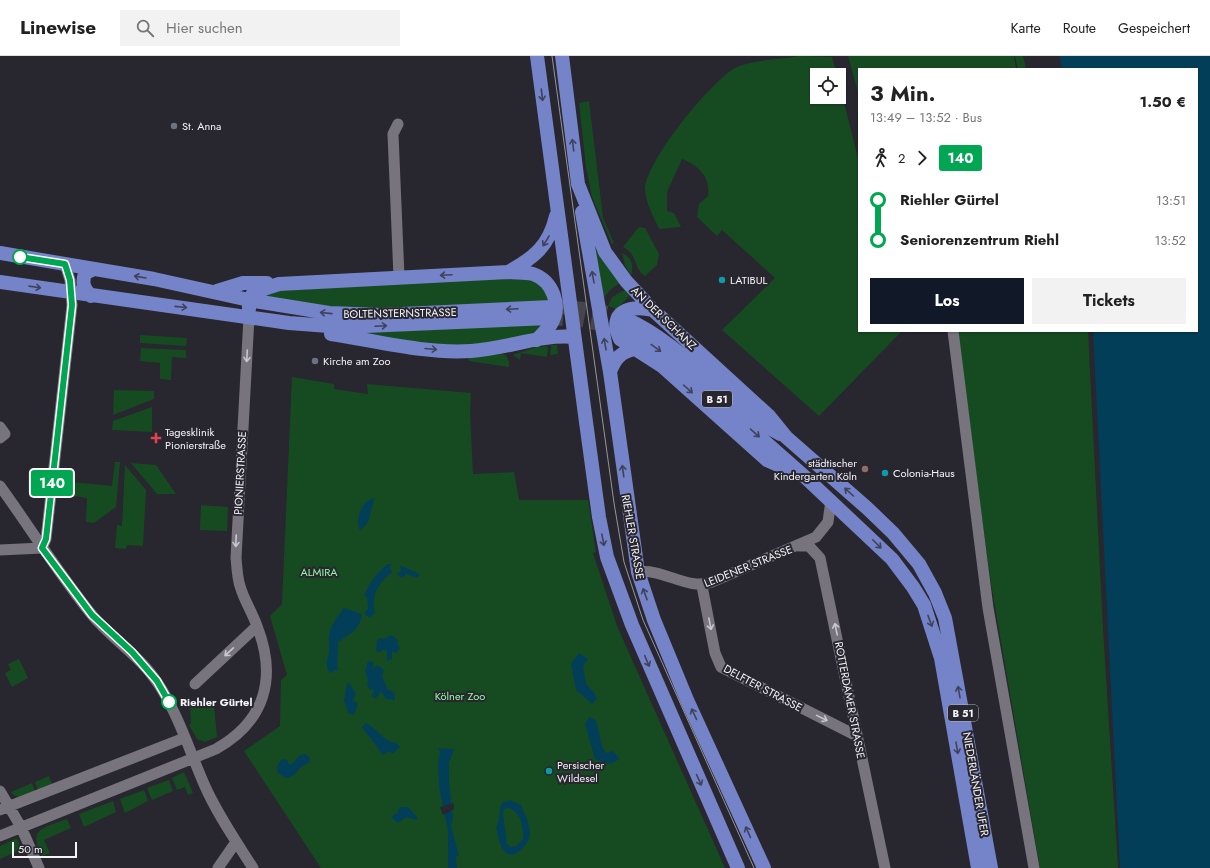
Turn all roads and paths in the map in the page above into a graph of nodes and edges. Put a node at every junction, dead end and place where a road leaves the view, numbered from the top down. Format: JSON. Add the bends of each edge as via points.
{"nodes":[{"id":1,"x":537,"y":56,"type":"edge"},
{"id":2,"x":562,"y":56,"type":"edge"},
{"id":3,"x":398,"y":124,"type":"dead end"},
{"id":4,"x":578,"y":184,"type":"junction"},
{"id":5,"x":557,"y":204,"type":"junction"},
{"id":6,"x":0,"y":253,"type":"edge"},
{"id":7,"x":65,"y":264,"type":"junction"},
{"id":8,"x":94,"y":269,"type":"junction"},
{"id":9,"x":508,"y":272,"type":"junction"},
{"id":10,"x":399,"y":277,"type":"junction"},
{"id":11,"x":0,"y":282,"type":"edge"},
{"id":12,"x":279,"y":284,"type":"junction"},
{"id":13,"x":70,"y":292,"type":"junction"},
{"id":14,"x":214,"y":292,"type":"junction"},
{"id":15,"x":91,"y":296,"type":"junction"},
{"id":16,"x":249,"y":300,"type":"junction"},
{"id":17,"x":653,"y":310,"type":"junction"},
{"id":18,"x":71,"y":316,"type":"junction"},
{"id":19,"x":249,"y":317,"type":"junction"},
{"id":20,"x":289,"y":323,"type":"junction"},
{"id":21,"x":952,"y":332,"type":"edge"},
{"id":22,"x":574,"y":337,"type":"junction"},
{"id":23,"x":537,"y":340,"type":"junction"},
{"id":24,"x":635,"y":349,"type":"junction"},
{"id":25,"x":610,"y":372,"type":"junction"},
{"id":26,"x":0,"y":427,"type":"edge"},
{"id":27,"x":0,"y":438,"type":"edge"},
{"id":28,"x":786,"y":438,"type":"junction"},
{"id":29,"x":805,"y":476,"type":"junction"},
{"id":30,"x":0,"y":486,"type":"edge"},
{"id":31,"x":831,"y":500,"type":"junction"},
{"id":32,"x":867,"y":508,"type":"junction"},
{"id":33,"x":849,"y":517,"type":"junction"},
{"id":34,"x":48,"y":523,"type":"junction"},
{"id":35,"x":30,"y":529,"type":"junction"},
{"id":36,"x":799,"y":546,"type":"junction"},
{"id":37,"x":42,"y":548,"type":"junction"},
{"id":38,"x":0,"y":550,"type":"edge"},
{"id":39,"x":918,"y":564,"type":"joint"},
{"id":40,"x":638,"y":572,"type":"junction"},
{"id":41,"x":702,"y":586,"type":"junction"},
{"id":42,"x":913,"y":586,"type":"joint"},
{"id":43,"x":257,"y":626,"type":"junction"},
{"id":44,"x":198,"y":681,"type":"dead end"},
{"id":45,"x":857,"y":736,"type":"junction"},
{"id":46,"x":184,"y":738,"type":"junction"},
{"id":47,"x":193,"y":758,"type":"junction"},
{"id":48,"x":0,"y":791,"type":"edge"},
{"id":49,"x":4,"y":809,"type":"edge"},
{"id":50,"x":22,"y":827,"type":"junction"},
{"id":51,"x":0,"y":836,"type":"edge"},
{"id":52,"x":236,"y":842,"type":"junction"},
{"id":53,"x":40,"y":868,"type":"edge"},
{"id":54,"x":218,"y":868,"type":"edge"},
{"id":55,"x":253,"y":868,"type":"edge"},
{"id":56,"x":738,"y":868,"type":"edge"},
{"id":57,"x":764,"y":868,"type":"edge"},
{"id":58,"x":885,"y":868,"type":"edge"},
{"id":59,"x":978,"y":868,"type":"edge"},
{"id":60,"x":991,"y":868,"type":"edge"},
{"id":61,"x":1034,"y":868,"type":"edge"}],
"edges":[{"from":1,"to":5,"type":"main road","one_way":true},
{"from":4,"to":2,"type":"main road","name":"AN DER SCHANZ","number":"B 51","one_way":true},
{"from":3,"to":10,"type":"street","via":[[393,134]]},
{"from":4,"to":17,"type":"main road","name":"AN DER SCHANZ","number":"B 51","via":[[605,252],[626,281]]},
{"from":25,"to":4,"type":"main road","name":"RIEHLER STRASSE","one_way":true},
{"from":5,"to":9,"type":"main road","one_way":true,"via":[[556,217],[548,240],[527,262]]},
{"from":5,"to":22,"type":"main road"},
{"from":6,"to":7,"type":"main road","name":"BOLTENSTERNSTRASSE"},
{"from":7,"to":8,"type":"main road","name":"BOLTENSTERNSTRASSE"},
{"from":7,"to":13,"type":"street"},
{"from":14,"to":8,"type":"main road","name":"BOLTENSTERNSTRASSE","one_way":true},
{"from":8,"to":15,"type":"main road","via":[[85,273],[83,282],[84,290]]},
{"from":9,"to":10,"type":"main road","one_way":true},
{"from":9,"to":23,"type":"main road","via":[[531,274],[540,278],[554,294],[555,314],[551,324]]},
{"from":10,"to":12,"type":"main road"},
{"from":11,"to":13,"type":"main road","name":"BOLTENSTERNSTRASSE","one_way":true},
{"from":12,"to":14,"type":"main road","via":[[243,284]]},
{"from":12,"to":16,"type":"main road","via":[[254,292]]},
{"from":13,"to":15,"type":"main road","name":"BOLTENSTERNSTRASSE"},
{"from":13,"to":18,"type":"street"},
{"from":14,"to":16,"type":"main road","name":"BOLTENSTERNSTRASSE"},
{"from":15,"to":18,"type":"street","via":[[77,307]]},
{"from":15,"to":19,"type":"main road","name":"BOLTENSTERNSTRASSE","one_way":true},
{"from":16,"to":19,"type":"main road"},
{"from":20,"to":16,"type":"main road","name":"BOLTENSTERNSTRASSE","one_way":true,"via":[[342,328],[550,312],[352,315],[307,311]]},
{"from":17,"to":24,"type":"main road","name":"AN DER SCHANZ","via":[[627,309],[621,312],[618,318],[617,332],[620,339]]},
{"from":17,"to":28,"type":"main road","name":"AN DER SCHANZ","number":"B 51","via":[[769,416]]},
{"from":18,"to":34,"type":"street"},
{"from":19,"to":20,"type":"main road","name":"BOLTENSTERNSTRASSE"},
{"from":19,"to":43,"type":"street","name":"PIONIERSTRASSE","one_way":true,"via":[[236,558],[240,586]]},
{"from":20,"to":23,"type":"main road","name":"BOLTENSTERNSTRASSE","one_way":true,"via":[[324,333],[444,350],[488,350]]},
{"from":21,"to":61,"type":"street","via":[[988,608]]},
{"from":22,"to":23,"type":"main road","name":"BOLTENSTERNSTRASSE","via":[[560,336]]},
{"from":22,"to":56,"type":"main road","one_way":true,"via":[[599,517],[611,570],[632,625]]},
{"from":24,"to":25,"type":"main road","via":[[618,357]]},
{"from":24,"to":29,"type":"main road","name":"AN DER SCHANZ","one_way":true,"via":[[662,366],[767,460]]},
{"from":40,"to":25,"type":"main road","name":"RIEHLER STRASSE","one_way":true},
{"from":26,"to":27,"type":"street","via":[[5,434]]},
{"from":28,"to":29,"type":"main road","name":"AN DER SCHANZ","number":"B 51","one_way":true,"via":[[762,424],[665,341],[624,324],[677,364]]},
{"from":32,"to":28,"type":"main road","name":"AN DER SCHANZ","number":"B 51","one_way":true},
{"from":29,"to":31,"type":"main road","name":"AN DER SCHANZ","number":"B 51"},
{"from":30,"to":35,"type":"street"},
{"from":31,"to":33,"type":"main road","name":"AN DER SCHANZ","number":"B 51"},
{"from":31,"to":36,"type":"street","name":"LEIDENER STRASSE","via":[[828,522],[816,537]]},
{"from":32,"to":33,"type":"main road","via":[[870,516],[864,523]]},
{"from":32,"to":39,"type":"main road","name":"AN DER SCHANZ","number":"B 51"},
{"from":33,"to":42,"type":"main road","name":"AN DER SCHANZ","number":"B 51","one_way":true,"via":[[892,559]]},
{"from":34,"to":35,"type":"street"},
{"from":34,"to":37,"type":"street"},
{"from":35,"to":37,"type":"street"},
{"from":36,"to":41,"type":"street","name":"LEIDENER STRASSE"},
{"from":45,"to":36,"type":"street","name":"ROTTERDAMER STRASSE","one_way":true,"via":[[820,558],[809,546]]},
{"from":37,"to":38,"type":"street"},
{"from":37,"to":46,"type":"street","via":[[92,615],[132,652],[157,681]]},
{"from":60,"to":39,"type":"main road","name":"NIEDERLÄNDER UFER","number":"B 51","one_way":true,"via":[[946,618]]},
{"from":40,"to":41,"type":"street","name":"LEIDENER STRASSE","via":[[657,573]]},
{"from":57,"to":40,"type":"main road","name":"RIEHLER STRASSE","one_way":true,"via":[[687,700],[654,620]]},
{"from":41,"to":45,"type":"street","name":"DELFTER STRASSE","one_way":true,"via":[[715,653],[721,667]]},
{"from":42,"to":59,"type":"main road","name":"NIEDERLÄNDER UFER","number":"B 51","one_way":true,"via":[[924,605],[941,658]]},
{"from":43,"to":44,"type":"street","one_way":true},
{"from":43,"to":47,"type":"street","via":[[266,667],[262,700],[254,715],[235,736]]},
{"from":45,"to":58,"type":"street","name":"ROTTERDAMER STRASSE"},
{"from":46,"to":47,"type":"street"},
{"from":46,"to":49,"type":"street"},
{"from":47,"to":50,"type":"street"},
{"from":47,"to":52,"type":"street","via":[[207,790]]},
{"from":48,"to":49,"type":"street"},
{"from":49,"to":50,"type":"street"},
{"from":50,"to":51,"type":"street"},
{"from":50,"to":53,"type":"street"},
{"from":52,"to":54,"type":"street"},
{"from":52,"to":55,"type":"street"}]}
